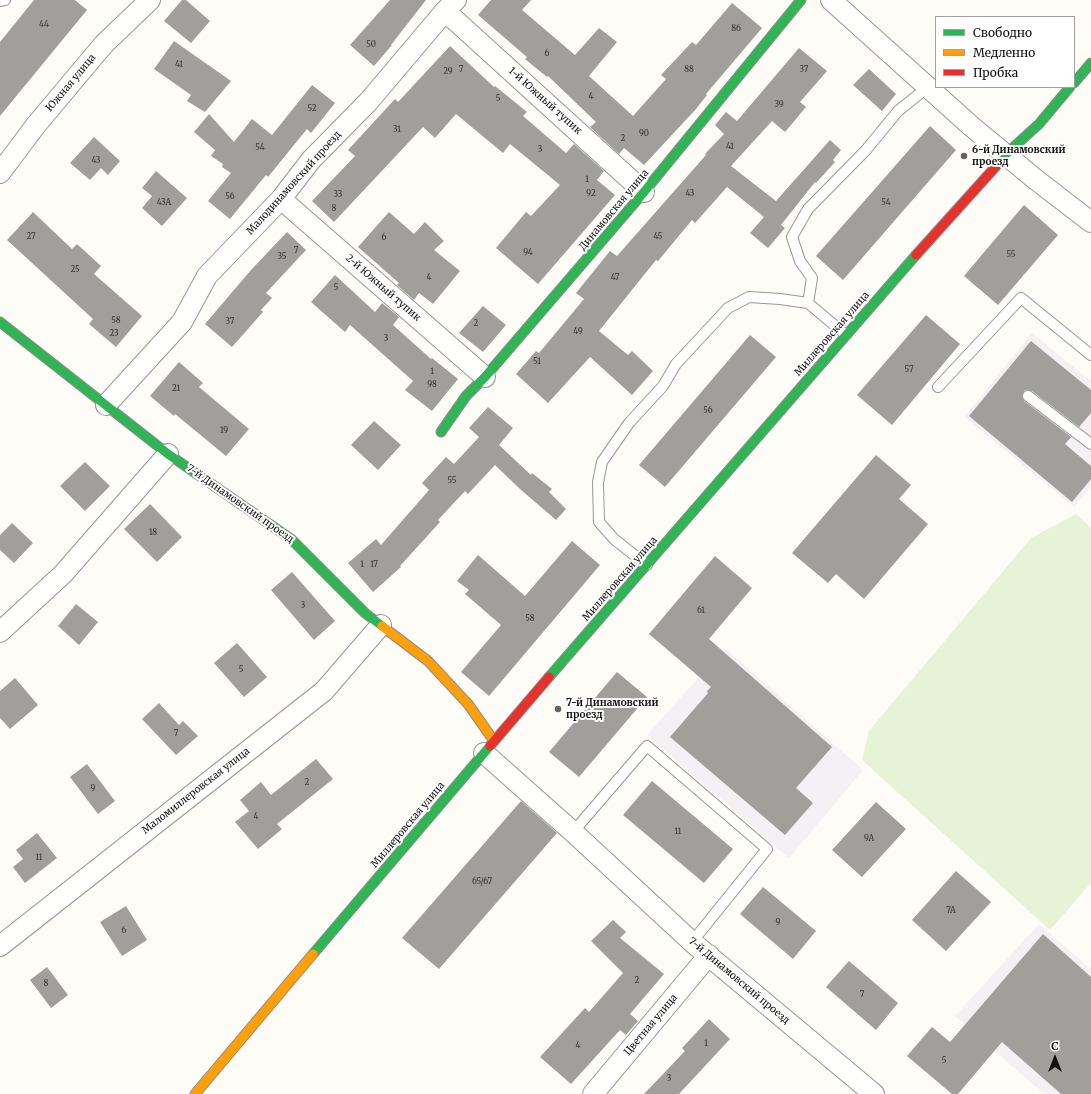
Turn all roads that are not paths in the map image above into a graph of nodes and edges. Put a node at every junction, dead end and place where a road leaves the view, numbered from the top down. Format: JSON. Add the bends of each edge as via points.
{"nodes":[{"id":1,"x":5,"y":0,"type":"edge"},
{"id":2,"x":801,"y":0,"type":"edge"},
{"id":3,"x":831,"y":0,"type":"edge"},
{"id":4,"x":0,"y":1,"type":"edge"},
{"id":5,"x":146,"y":1,"type":"edge"},
{"id":6,"x":450,"y":5,"type":"edge"},
{"id":7,"x":1091,"y":63,"type":"edge"},
{"id":8,"x":1075,"y":82,"type":"edge"},
{"id":9,"x":928,"y":87,"type":"junction"},
{"id":10,"x":1069,"y":88,"type":"edge"},
{"id":11,"x":1006,"y":154,"type":"junction"},
{"id":12,"x":0,"y":173,"type":"edge"},
{"id":13,"x":644,"y":192,"type":"junction"},
{"id":14,"x":281,"y":199,"type":"junction"},
{"id":15,"x":1091,"y":222,"type":"edge"},
{"id":16,"x":808,"y":303,"type":"junction"},
{"id":17,"x":0,"y":322,"type":"edge"},
{"id":18,"x":846,"y":335,"type":"junction"},
{"id":19,"x":1091,"y":355,"type":"edge"},
{"id":20,"x":484,"y":377,"type":"junction"},
{"id":21,"x":938,"y":387,"type":"dead end"},
{"id":22,"x":1028,"y":396,"type":"dead end"},
{"id":23,"x":106,"y":405,"type":"junction"},
{"id":24,"x":441,"y":432,"type":"dead end"},
{"id":25,"x":1091,"y":444,"type":"edge"},
{"id":26,"x":168,"y":454,"type":"junction"},
{"id":27,"x":647,"y":565,"type":"junction"},
{"id":28,"x":381,"y":625,"type":"junction"},
{"id":29,"x":0,"y":632,"type":"edge"},
{"id":30,"x":489,"y":747,"type":"junction"},
{"id":31,"x":573,"y":832,"type":"junction"},
{"id":32,"x":692,"y":942,"type":"junction"},
{"id":33,"x":0,"y":946,"type":"edge"},
{"id":34,"x":708,"y":955,"type":"junction"},
{"id":35,"x":194,"y":1094,"type":"edge"},
{"id":36,"x":593,"y":1094,"type":"edge"},
{"id":37,"x":874,"y":1094,"type":"edge"}],
"edges":[{"from":1,"to":4,"type":"lane"},
{"from":2,"to":13,"type":"street","name":"Динамовская улица"},
{"from":3,"to":9,"type":"street"},
{"from":5,"to":12,"type":"street","name":"Южная улица","via":[[104,44],[36,125]]},
{"from":6,"to":13,"type":"street","name":"1-й Южный тупик"},
{"from":6,"to":14,"type":"street","name":"Малодинамовский проезд","via":[[370,101],[311,160]]},
{"from":7,"to":8,"type":"street"},
{"from":9,"to":11,"type":"street"},
{"from":9,"to":16,"type":"lane","via":[[898,111],[866,150],[808,209],[792,237],[800,261],[812,278]]},
{"from":10,"to":11,"type":"street","name":"Миллеровская улица","via":[[1039,124]]},
{"from":11,"to":15,"type":"street"},
{"from":11,"to":18,"type":"street","name":"Миллеровская улица"},
{"from":13,"to":20,"type":"street","name":"Динамовская улица"},
{"from":14,"to":20,"type":"street","name":"2-й Южный тупик"},
{"from":14,"to":23,"type":"street","name":"Малодинамовский проезд","via":[[207,276],[182,322]]},
{"from":16,"to":18,"type":"lane"},
{"from":16,"to":27,"type":"lane","via":[[780,298],[749,297],[728,308],[676,364],[663,386],[629,423],[602,462],[598,482],[599,522],[614,539]]},
{"from":17,"to":23,"type":"street","name":"7-й Динамовский проезд"},
{"from":18,"to":27,"type":"street","name":"Миллеровская улица"},
{"from":19,"to":21,"type":"lane","via":[[1022,298]]},
{"from":20,"to":24,"type":"street","name":"Динамовская улица","via":[[466,396]]},
{"from":22,"to":25,"type":"lane"},
{"from":23,"to":26,"type":"street","name":"7-й Динамовский проезд"},
{"from":26,"to":28,"type":"street","name":"7-й Динамовский проезд","via":[[291,539],[364,613]]},
{"from":26,"to":29,"type":"street","via":[[63,574]]},
{"from":27,"to":30,"type":"street","name":"Миллеровская улица"},
{"from":28,"to":30,"type":"street","name":"7-й Динамовский проезд","via":[[428,661],[468,704]]},
{"from":28,"to":33,"type":"street","name":"Маломиллеровская улица","via":[[324,691]]},
{"from":30,"to":31,"type":"street","name":"7-й Динамовский проезд"},
{"from":30,"to":35,"type":"street","name":"Миллеровская улица"},
{"from":31,"to":32,"type":"street","name":"7-й Динамовский проезд"},
{"from":31,"to":32,"type":"lane","via":[[647,746],[767,849]]},
{"from":32,"to":34,"type":"street","name":"7-й Динамовский проезд"},
{"from":34,"to":36,"type":"street","name":"Цветная улица"},
{"from":34,"to":37,"type":"street","name":"7-й Динамовский проезд"}]}
